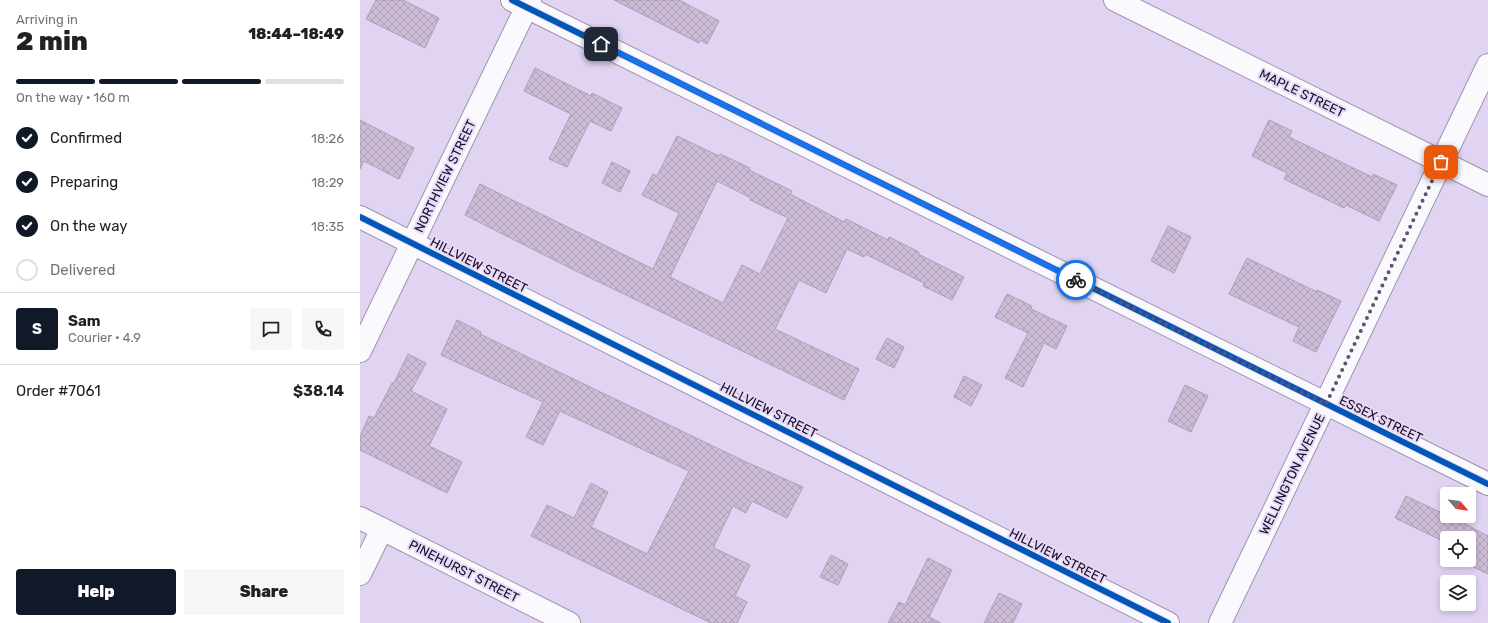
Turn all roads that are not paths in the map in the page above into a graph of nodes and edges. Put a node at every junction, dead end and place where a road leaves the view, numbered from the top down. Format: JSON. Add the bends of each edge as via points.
{"nodes":[{"id":1,"x":1115,"y":0,"type":"edge"},
{"id":2,"x":523,"y":2,"type":"edge"},
{"id":3,"x":1488,"y":65,"type":"edge"},
{"id":4,"x":1441,"y":162,"type":"junction"},
{"id":5,"x":1488,"y":185,"type":"edge"},
{"id":6,"x":360,"y":217,"type":"edge"},
{"id":7,"x":412,"y":244,"type":"junction"},
{"id":8,"x":360,"y":351,"type":"edge"},
{"id":9,"x":1326,"y":404,"type":"junction"},
{"id":10,"x":1488,"y":484,"type":"edge"},
{"id":11,"x":360,"y":518,"type":"edge"},
{"id":12,"x":382,"y":529,"type":"junction"},
{"id":13,"x":360,"y":574,"type":"edge"},
{"id":14,"x":569,"y":623,"type":"edge"},
{"id":15,"x":1168,"y":623,"type":"edge"},
{"id":16,"x":1220,"y":623,"type":"edge"}],
"edges":[{"from":1,"to":4,"type":"street","name":"MAPLE STREET"},
{"from":2,"to":7,"type":"street","name":"NORTHVIEW STREET"},
{"from":2,"to":9,"type":"street","name":"ESSEX STREET"},
{"from":3,"to":4,"type":"street","name":"WELLINGTON AVENUE"},
{"from":4,"to":5,"type":"street","name":"MAPLE STREET"},
{"from":4,"to":9,"type":"street","name":"WELLINGTON AVENUE"},
{"from":6,"to":7,"type":"street","name":"HILLVIEW STREET"},
{"from":7,"to":8,"type":"street","name":"NORTHVIEW STREET"},
{"from":7,"to":15,"type":"street","name":"HILLVIEW STREET"},
{"from":9,"to":10,"type":"street","name":"ESSEX STREET"},
{"from":9,"to":16,"type":"street","name":"WELLINGTON AVENUE"},
{"from":11,"to":12,"type":"street","name":"PINEHURST STREET"},
{"from":12,"to":13,"type":"street"},
{"from":12,"to":14,"type":"street","name":"PINEHURST STREET"}]}
